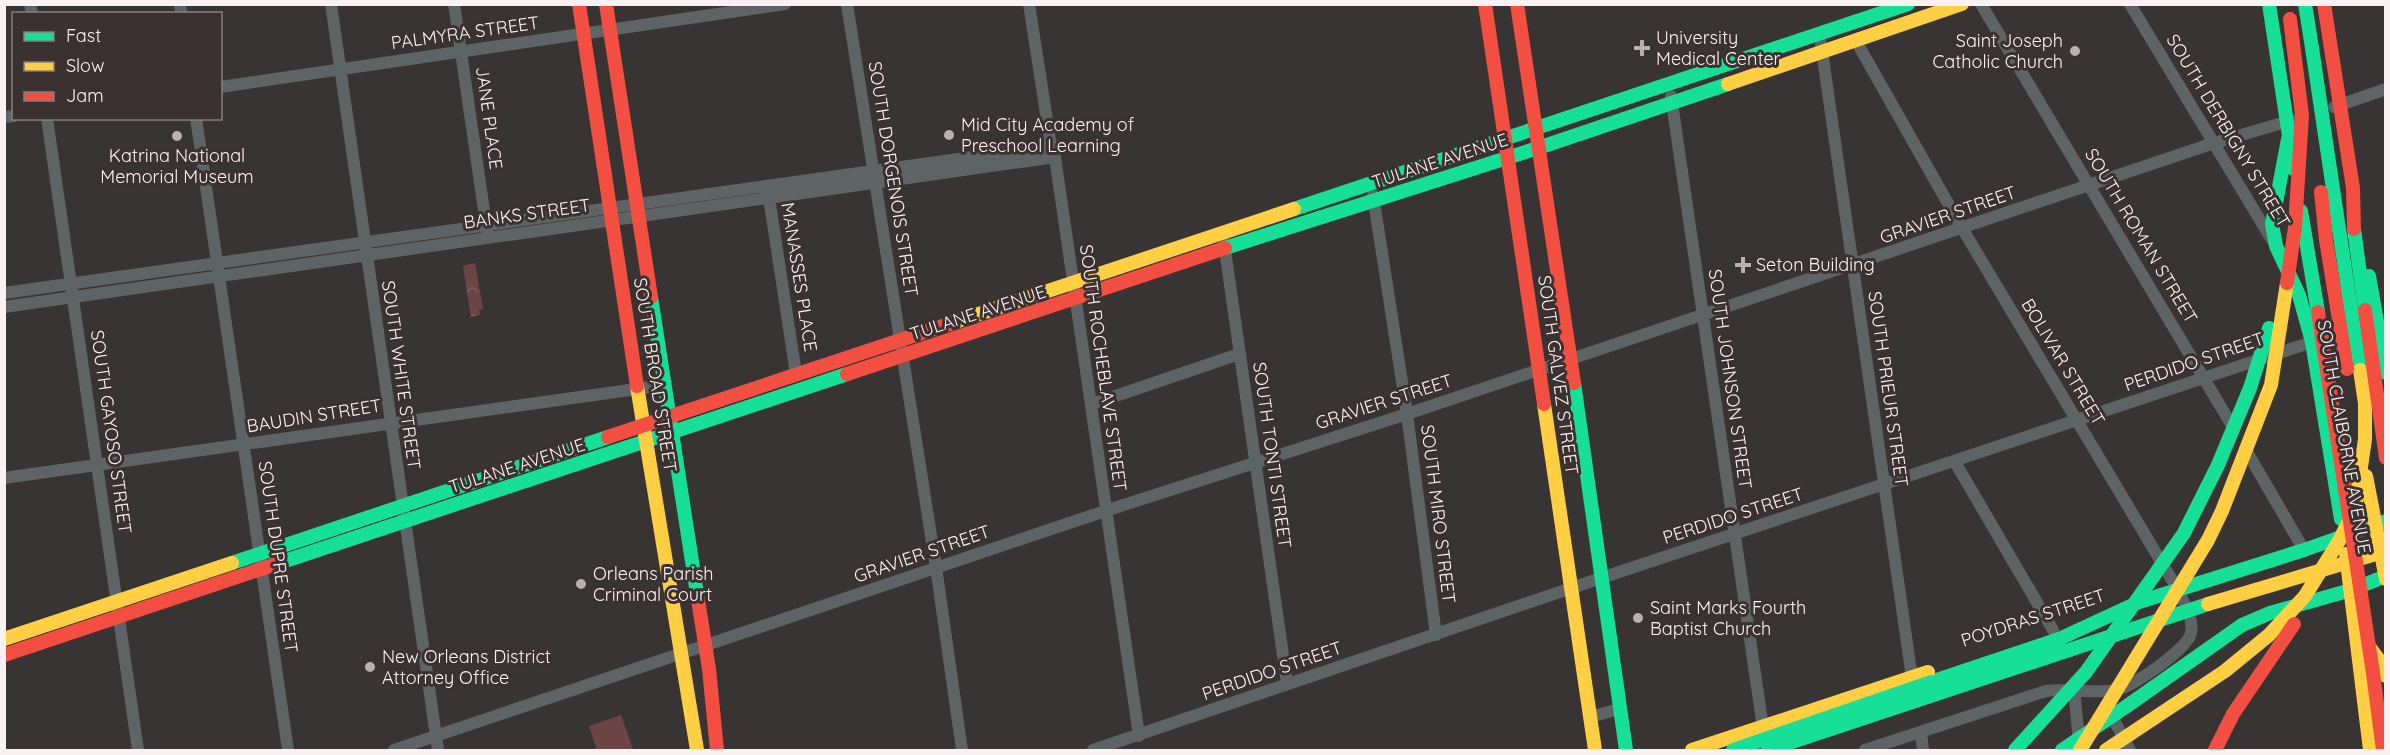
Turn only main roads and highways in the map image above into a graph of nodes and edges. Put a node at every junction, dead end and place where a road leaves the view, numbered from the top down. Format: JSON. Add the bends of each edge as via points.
{"nodes":[{"id":1,"x":579,"y":4,"type":"edge"},
{"id":2,"x":606,"y":4,"type":"edge"},
{"id":3,"x":1485,"y":4,"type":"edge"},
{"id":4,"x":1517,"y":4,"type":"edge"},
{"id":5,"x":1908,"y":4,"type":"edge"},
{"id":6,"x":1962,"y":4,"type":"edge"},
{"id":7,"x":2269,"y":4,"type":"edge"},
{"id":8,"x":2288,"y":4,"type":"edge"},
{"id":9,"x":2305,"y":4,"type":"edge"},
{"id":10,"x":2324,"y":4,"type":"edge"},
{"id":11,"x":2312,"y":48,"type":"junction"},
{"id":12,"x":619,"y":92,"type":"junction"},
{"id":13,"x":593,"y":95,"type":"junction"},
{"id":14,"x":2287,"y":129,"type":"junction"},
{"id":15,"x":1535,"y":130,"type":"junction"},
{"id":16,"x":1506,"y":140,"type":"junction"},
{"id":17,"x":1538,"y":148,"type":"junction"},
{"id":18,"x":1508,"y":158,"type":"junction"},
{"id":19,"x":2353,"y":188,"type":"junction"},
{"id":20,"x":2288,"y":271,"type":"junction"},
{"id":21,"x":654,"y":314,"type":"junction"},
{"id":22,"x":628,"y":318,"type":"junction"},
{"id":23,"x":2381,"y":320,"type":"edge"},
{"id":24,"x":2385,"y":373,"type":"edge"},
{"id":25,"x":670,"y":418,"type":"junction"},
{"id":26,"x":644,"y":426,"type":"junction"},
{"id":27,"x":672,"y":433,"type":"junction"},
{"id":28,"x":646,"y":442,"type":"junction"},
{"id":29,"x":2385,"y":458,"type":"edge"},
{"id":30,"x":682,"y":499,"type":"junction"},
{"id":31,"x":658,"y":507,"type":"junction"},
{"id":32,"x":2385,"y":521,"type":"edge"},
{"id":33,"x":2342,"y":538,"type":"junction"},
{"id":34,"x":2385,"y":550,"type":"edge"},
{"id":35,"x":2347,"y":563,"type":"junction"},
{"id":36,"x":2385,"y":578,"type":"edge"},
{"id":37,"x":695,"y":587,"type":"junction"},
{"id":38,"x":2351,"y":590,"type":"junction"},
{"id":39,"x":671,"y":591,"type":"junction"},
{"id":40,"x":2139,"y":602,"type":"junction"},
{"id":41,"x":2355,"y":619,"type":"junction"},
{"id":42,"x":4,"y":639,"type":"edge"},
{"id":43,"x":705,"y":647,"type":"junction"},
{"id":44,"x":681,"y":655,"type":"junction"},
{"id":45,"x":4,"y":656,"type":"edge"},
{"id":46,"x":2385,"y":675,"type":"edge"},
{"id":47,"x":686,"y":750,"type":"edge"},
{"id":48,"x":697,"y":750,"type":"edge"},
{"id":49,"x":717,"y":750,"type":"edge"},
{"id":50,"x":729,"y":750,"type":"edge"},
{"id":51,"x":1595,"y":750,"type":"edge"},
{"id":52,"x":1626,"y":750,"type":"edge"},
{"id":53,"x":1692,"y":750,"type":"edge"},
{"id":54,"x":1734,"y":750,"type":"edge"},
{"id":55,"x":1767,"y":750,"type":"edge"},
{"id":56,"x":2015,"y":750,"type":"edge"},
{"id":57,"x":2062,"y":750,"type":"edge"},
{"id":58,"x":2080,"y":750,"type":"edge"},
{"id":59,"x":2106,"y":750,"type":"edge"},
{"id":60,"x":2215,"y":750,"type":"edge"},
{"id":61,"x":2370,"y":750,"type":"edge"},
{"id":62,"x":2384,"y":750,"type":"edge"}],
"edges":[{"from":1,"to":13,"type":"main road","name":"SOUTH BROAD STREET"},
{"from":2,"to":12,"type":"main road","name":"SOUTH BROAD STREET"},
{"from":3,"to":16,"type":"main road","name":"SOUTH GALVEZ STREET"},
{"from":4,"to":15,"type":"main road","name":"SOUTH GALVEZ STREET"},
{"from":5,"to":15,"type":"main road","name":"TULANE AVENUE"},
{"from":6,"to":17,"type":"main road","name":"TULANE AVENUE"},
{"from":7,"to":14,"type":"main road","name":"SOUTH CLAIBORNE AVENUE"},
{"from":8,"to":20,"type":"main road","bridge":true,"via":[[2302,115],[2295,227]]},
{"from":9,"to":11,"type":"main road"},
{"from":10,"to":19,"type":"main road","name":"SOUTH CLAIBORNE AVENUE"},
{"from":11,"to":33,"type":"main road","bridge":true,"via":[[2365,403],[2365,439],[2355,509]]},
{"from":11,"to":36,"type":"main road","bridge":true,"via":[[2326,240]]},
{"from":12,"to":13,"type":"main road"},
{"from":12,"to":21,"type":"main road","name":"SOUTH BROAD STREET"},
{"from":13,"to":22,"type":"main road","name":"SOUTH BROAD STREET"},
{"from":14,"to":33,"type":"main road","name":"SOUTH CLAIBORNE AVENUE","via":[[2272,224],[2276,246],[2299,295],[2312,342]]},
{"from":14,"to":62,"type":"main road","name":"SOUTH CLAIBORNE AVENUE","bridge":true},
{"from":15,"to":16,"type":"main road","name":"TULANE AVENUE"},
{"from":15,"to":17,"type":"main road","name":"SOUTH GALVEZ STREET"},
{"from":16,"to":18,"type":"main road","name":"SOUTH GALVEZ STREET"},
{"from":16,"to":25,"type":"main road","name":"TULANE AVENUE"},
{"from":17,"to":18,"type":"main road","name":"TULANE AVENUE"},
{"from":17,"to":52,"type":"main road","name":"SOUTH GALVEZ STREET"},
{"from":18,"to":27,"type":"main road","name":"TULANE AVENUE"},
{"from":18,"to":51,"type":"main road","name":"SOUTH GALVEZ STREET"},
{"from":19,"to":23,"type":"main road","name":"SOUTH CLAIBORNE AVENUE"},
{"from":19,"to":29,"type":"main road","name":"SOUTH CLAIBORNE AVENUE","bridge":true,"via":[[2353,223]]},
{"from":20,"to":56,"type":"main road","bridge":true,"via":[[2250,388],[2184,533],[2086,672]]},
{"from":20,"to":58,"type":"main road","bridge":true,"via":[[2271,385],[2222,511]]},
{"from":21,"to":22,"type":"main road"},
{"from":21,"to":25,"type":"main road","name":"SOUTH BROAD STREET"},
{"from":22,"to":26,"type":"main road","name":"SOUTH BROAD STREET"},
{"from":23,"to":24,"type":"main road","name":"SOUTH CLAIBORNE AVENUE"},
{"from":25,"to":26,"type":"main road","name":"TULANE AVENUE"},
{"from":25,"to":27,"type":"main road","name":"SOUTH BROAD STREET"},
{"from":26,"to":28,"type":"main road","name":"SOUTH BROAD STREET"},
{"from":26,"to":42,"type":"main road","name":"TULANE AVENUE"},
{"from":27,"to":28,"type":"main road","name":"TULANE AVENUE"},
{"from":27,"to":30,"type":"main road","name":"SOUTH BROAD STREET"},
{"from":28,"to":31,"type":"main road","name":"SOUTH BROAD STREET"},
{"from":28,"to":45,"type":"main road","name":"TULANE AVENUE"},
{"from":30,"to":31,"type":"main road"},
{"from":30,"to":37,"type":"main road","name":"SOUTH BROAD STREET"},
{"from":31,"to":39,"type":"main road","name":"SOUTH BROAD STREET"},
{"from":32,"to":33,"type":"main road","name":"POYDRAS STREET"},
{"from":33,"to":35,"type":"main road","name":"SOUTH CLAIBORNE AVENUE"},
{"from":33,"to":40,"type":"main road","name":"POYDRAS STREET"},
{"from":33,"to":59,"type":"main road","bridge":true,"via":[[2305,596],[2269,635],[2225,671]]},
{"from":33,"to":60,"type":"main road","bridge":true,"via":[[2330,571],[2233,714]]},
{"from":34,"to":35,"type":"main road"},
{"from":35,"to":38,"type":"main road","name":"SOUTH CLAIBORNE AVENUE"},
{"from":35,"to":55,"type":"main road","via":[[2188,611]]},
{"from":36,"to":38,"type":"main road"},
{"from":37,"to":39,"type":"main road"},
{"from":37,"to":43,"type":"main road","name":"SOUTH BROAD STREET"},
{"from":38,"to":41,"type":"main road","name":"SOUTH CLAIBORNE AVENUE"},
{"from":38,"to":57,"type":"main road","bridge":true,"via":[[2242,625]]},
{"from":39,"to":44,"type":"main road","name":"SOUTH BROAD STREET"},
{"from":40,"to":53,"type":"main road","name":"POYDRAS STREET"},
{"from":40,"to":54,"type":"main road","bridge":true,"via":[[2059,639]]},
{"from":41,"to":46,"type":"main road"},
{"from":41,"to":61,"type":"main road","name":"SOUTH CLAIBORNE AVENUE"},
{"from":43,"to":49,"type":"main road","name":"SOUTH BROAD STREET"},
{"from":43,"to":50,"type":"main road"},
{"from":44,"to":47,"type":"main road"},
{"from":44,"to":48,"type":"main road","name":"SOUTH BROAD STREET"}]}
